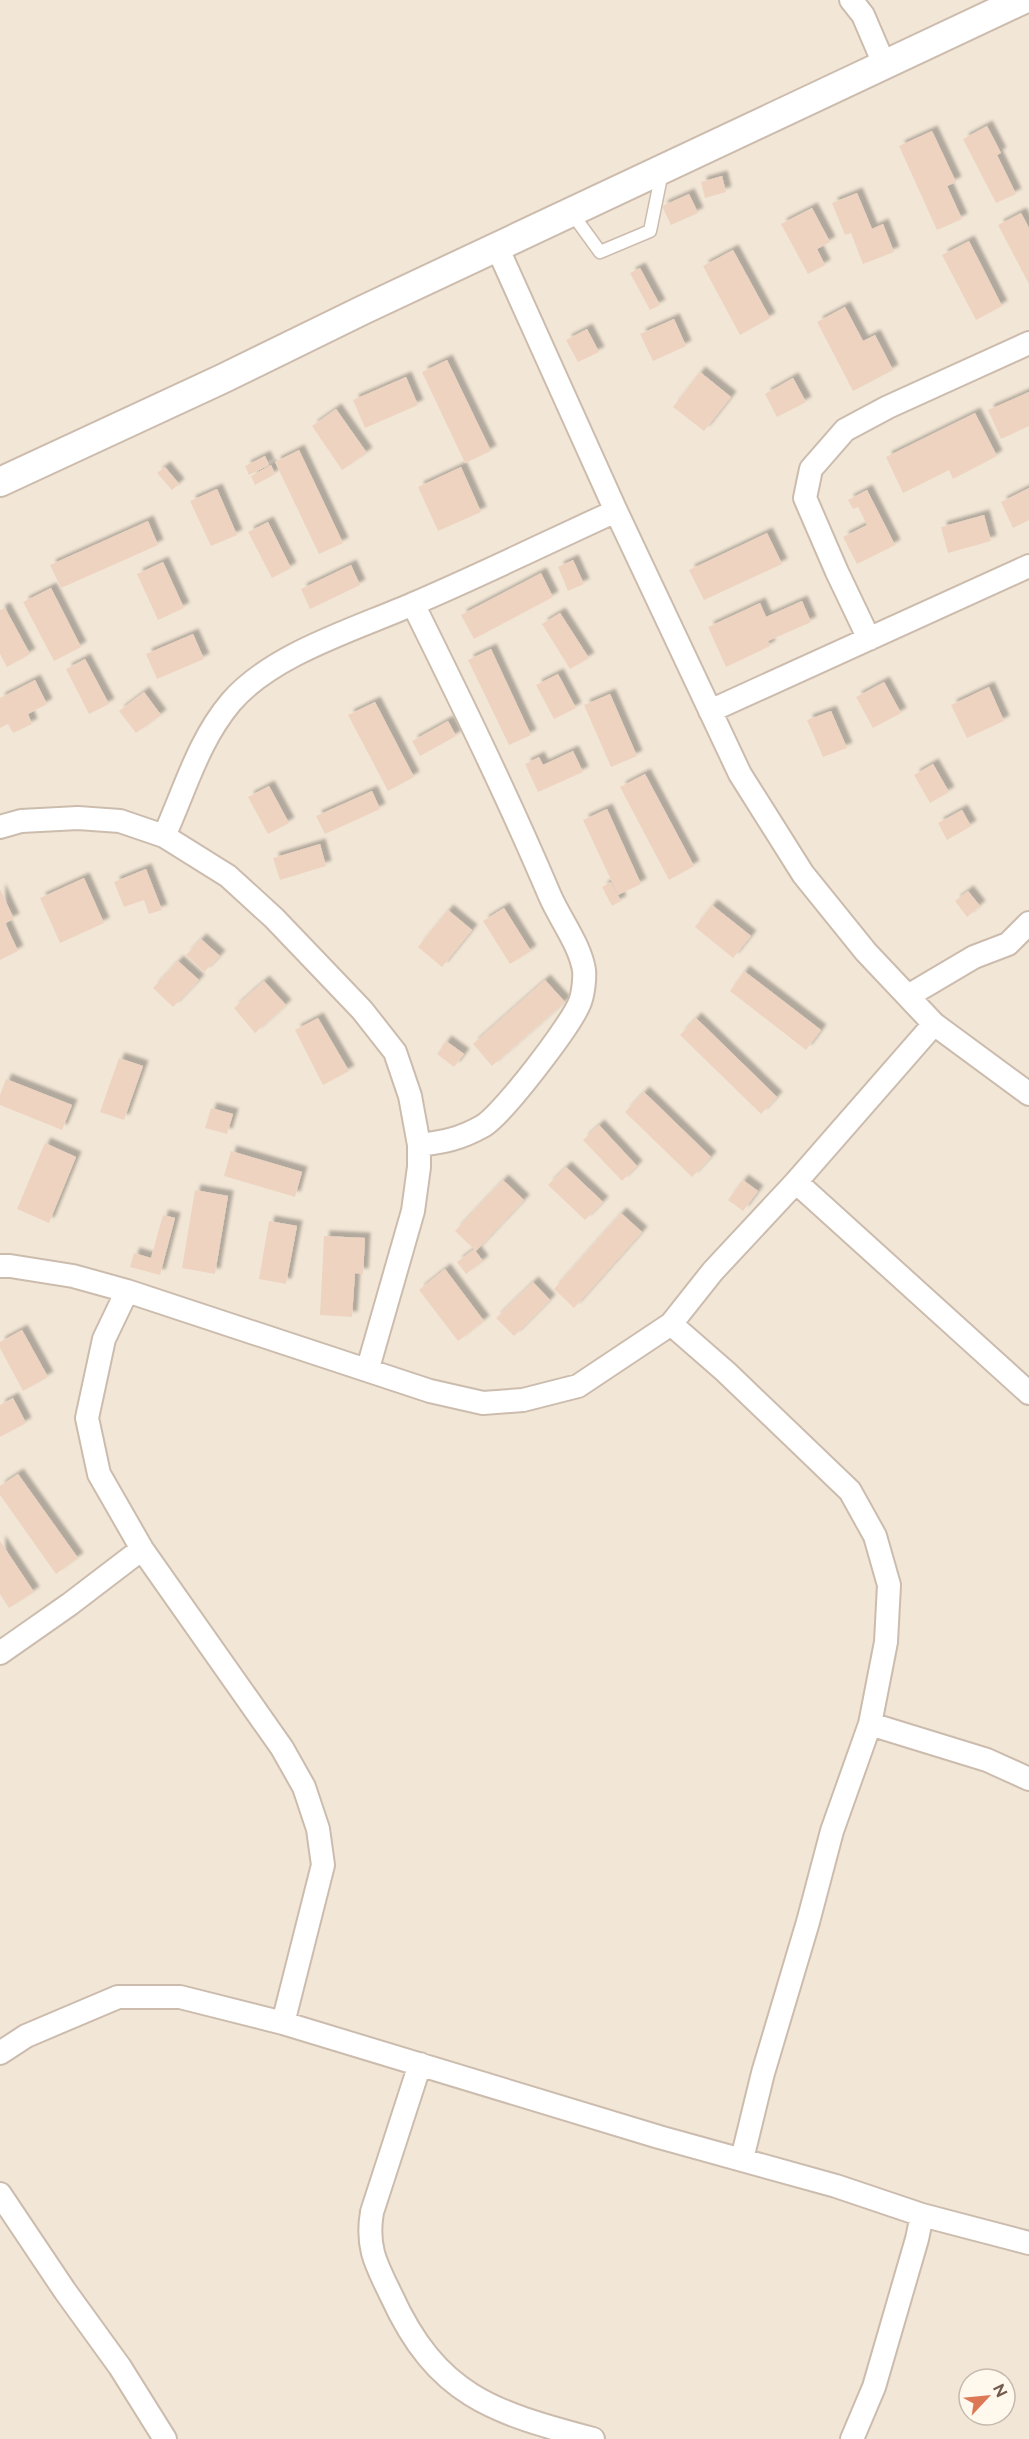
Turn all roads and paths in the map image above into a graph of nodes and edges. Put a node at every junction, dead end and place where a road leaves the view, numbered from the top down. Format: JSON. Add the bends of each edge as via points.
{"nodes":[{"id":1,"x":850,"y":0,"type":"edge"},
{"id":2,"x":1022,"y":0,"type":"edge"},
{"id":3,"x":884,"y":64,"type":"junction"},
{"id":4,"x":663,"y":168,"type":"junction"},
{"id":5,"x":571,"y":212,"type":"junction"},
{"id":6,"x":497,"y":247,"type":"junction"},
{"id":7,"x":1029,"y":343,"type":"edge"},
{"id":8,"x":0,"y":482,"type":"edge"},
{"id":9,"x":615,"y":511,"type":"junction"},
{"id":10,"x":1029,"y":566,"type":"edge"},
{"id":11,"x":413,"y":604,"type":"junction"},
{"id":12,"x":869,"y":639,"type":"junction"},
{"id":13,"x":710,"y":711,"type":"junction"},
{"id":14,"x":0,"y":827,"type":"edge"},
{"id":15,"x":164,"y":836,"type":"junction"},
{"id":16,"x":1029,"y":923,"type":"edge"},
{"id":17,"x":908,"y":996,"type":"junction"},
{"id":18,"x":934,"y":1024,"type":"junction"},
{"id":19,"x":1029,"y":1094,"type":"edge"},
{"id":20,"x":419,"y":1145,"type":"junction"},
{"id":21,"x":796,"y":1182,"type":"junction"},
{"id":22,"x":0,"y":1266,"type":"edge"},
{"id":23,"x":128,"y":1291,"type":"junction"},
{"id":24,"x":671,"y":1324,"type":"junction"},
{"id":25,"x":368,"y":1368,"type":"junction"},
{"id":26,"x":1029,"y":1393,"type":"edge"},
{"id":27,"x":142,"y":1549,"type":"junction"},
{"id":28,"x":0,"y":1653,"type":"edge"},
{"id":29,"x":870,"y":1724,"type":"junction"},
{"id":30,"x":1029,"y":1779,"type":"edge"},
{"id":31,"x":283,"y":2023,"type":"junction"},
{"id":32,"x":0,"y":2053,"type":"edge"},
{"id":33,"x":420,"y":2064,"type":"junction"},
{"id":34,"x":742,"y":2159,"type":"junction"},
{"id":35,"x":0,"y":2194,"type":"edge"},
{"id":36,"x":922,"y":2214,"type":"junction"},
{"id":37,"x":1029,"y":2243,"type":"edge"},
{"id":38,"x":165,"y":2439,"type":"edge"},
{"id":39,"x":593,"y":2439,"type":"edge"},
{"id":40,"x":852,"y":2439,"type":"edge"}],
"edges":[{"from":1,"to":3,"type":"street","via":[[862,15]]},
{"from":2,"to":3,"type":"street"},
{"from":3,"to":4,"type":"street"},
{"from":4,"to":5,"type":"street"},
{"from":4,"to":5,"type":"lane","via":[[650,231],[600,252]]},
{"from":5,"to":6,"type":"street"},
{"from":6,"to":8,"type":"street"},
{"from":6,"to":9,"type":"street"},
{"from":7,"to":12,"type":"street","via":[[845,430],[811,469],[805,498]]},
{"from":9,"to":11,"type":"street"},
{"from":9,"to":13,"type":"street"},
{"from":10,"to":12,"type":"street"},
{"from":11,"to":15,"type":"street","via":[[327,640],[259,675],[231,702],[205,739]]},
{"from":11,"to":20,"type":"street","via":[[482,742],[584,971],[581,1000],[569,1023],[528,1078],[486,1124],[457,1140]]},
{"from":12,"to":13,"type":"street"},
{"from":13,"to":17,"type":"street","via":[[740,774],[803,874],[866,952]]},
{"from":14,"to":15,"type":"street","via":[[21,821],[78,818],[120,821]]},
{"from":15,"to":20,"type":"street","via":[[228,876],[362,1010],[395,1052],[410,1096]]},
{"from":16,"to":17,"type":"street","via":[[1008,944],[974,957]]},
{"from":17,"to":18,"type":"street"},
{"from":18,"to":19,"type":"street"},
{"from":18,"to":21,"type":"street"},
{"from":20,"to":25,"type":"street","via":[[413,1211]]},
{"from":21,"to":24,"type":"street","via":[[713,1271]]},
{"from":21,"to":26,"type":"street"},
{"from":22,"to":23,"type":"street","via":[[73,1276]]},
{"from":23,"to":25,"type":"street"},
{"from":23,"to":27,"type":"street","via":[[104,1339],[87,1418],[99,1474]]},
{"from":24,"to":25,"type":"street","via":[[578,1386],[523,1400],[483,1403]]},
{"from":24,"to":29,"type":"street","via":[[849,1491],[875,1536],[889,1585],[886,1642]]},
{"from":27,"to":28,"type":"street"},
{"from":27,"to":31,"type":"street","via":[[282,1748],[304,1787],[318,1829],[323,1865]]},
{"from":29,"to":30,"type":"street","via":[[987,1760]]},
{"from":29,"to":34,"type":"street","via":[[832,1831]]},
{"from":31,"to":32,"type":"street","via":[[180,1997],[118,1996],[26,2036]]},
{"from":31,"to":33,"type":"street"},
{"from":33,"to":34,"type":"street"},
{"from":33,"to":39,"type":"street","via":[[372,2212],[369,2233],[370,2247],[399,2312],[436,2367],[469,2395],[494,2408]]},
{"from":34,"to":36,"type":"street"},
{"from":35,"to":38,"type":"street"},
{"from":36,"to":37,"type":"street"},
{"from":36,"to":40,"type":"street","via":[[874,2387]]}]}
